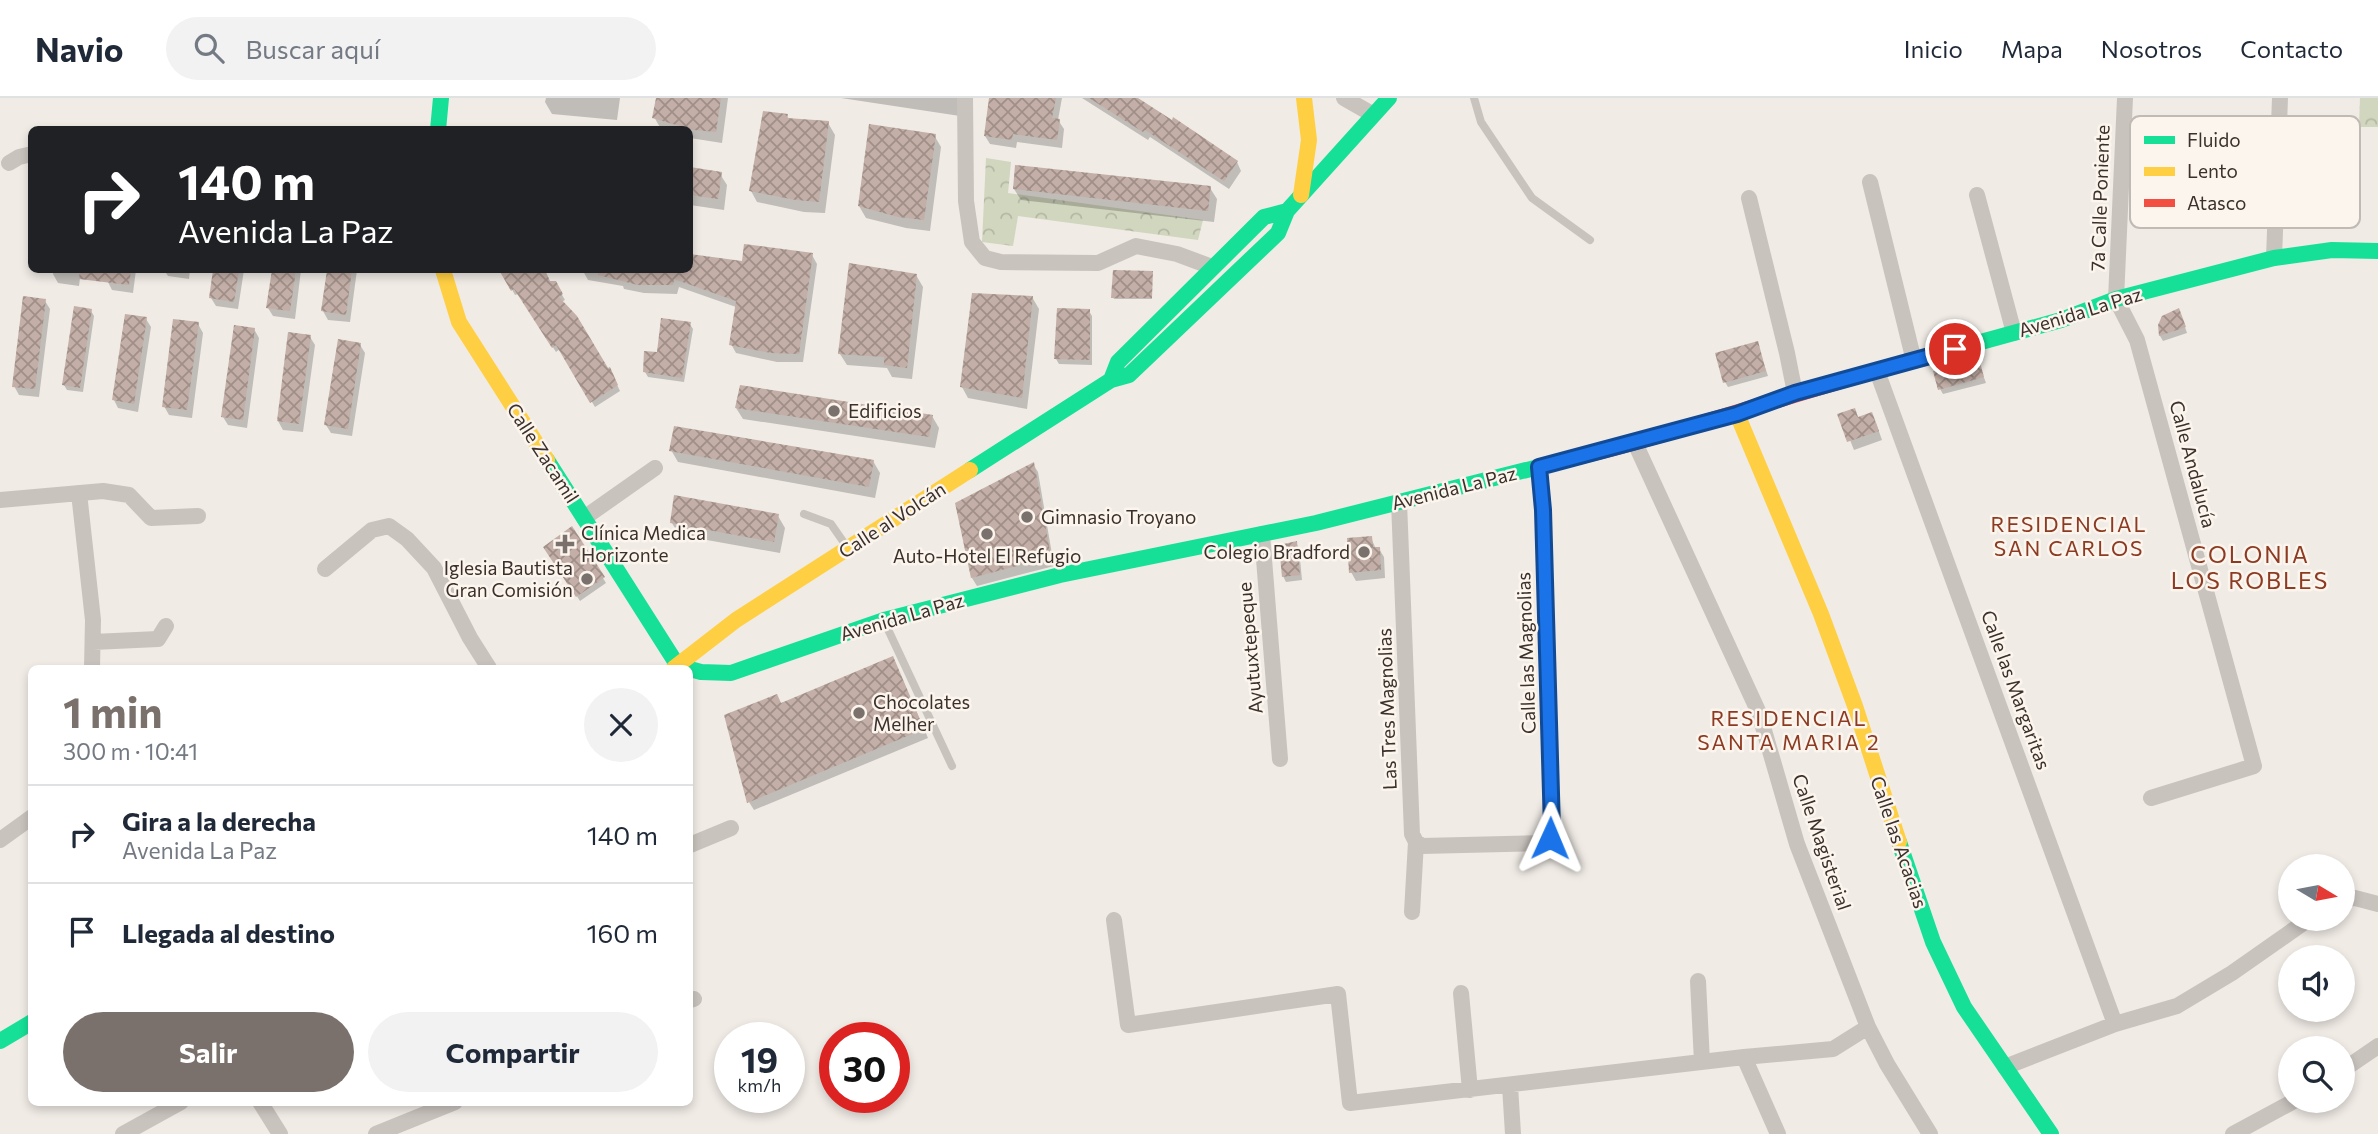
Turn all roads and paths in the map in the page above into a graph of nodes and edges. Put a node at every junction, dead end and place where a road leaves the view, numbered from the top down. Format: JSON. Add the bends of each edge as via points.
{"nodes":[{"id":1,"x":441,"y":98,"type":"edge"},
{"id":2,"x":965,"y":98,"type":"edge"},
{"id":3,"x":1304,"y":98,"type":"edge"},
{"id":4,"x":1344,"y":98,"type":"edge"},
{"id":5,"x":1389,"y":98,"type":"edge"},
{"id":6,"x":1474,"y":98,"type":"edge"},
{"id":7,"x":2125,"y":98,"type":"edge"},
{"id":8,"x":2280,"y":98,"type":"edge"},
{"id":9,"x":1372,"y":114,"type":"junction"},
{"id":10,"x":2279,"y":116,"type":"edge"},
{"id":11,"x":438,"y":126,"type":"edge"},
{"id":12,"x":28,"y":154,"type":"edge"},
{"id":13,"x":9,"y":163,"type":"dead end"},
{"id":14,"x":1870,"y":182,"type":"dead end"},
{"id":15,"x":1301,"y":195,"type":"junction"},
{"id":16,"x":1977,"y":195,"type":"dead end"},
{"id":17,"x":1748,"y":198,"type":"dead end"},
{"id":18,"x":1287,"y":211,"type":"junction"},
{"id":19,"x":2275,"y":228,"type":"edge"},
{"id":20,"x":1590,"y":240,"type":"dead end"},
{"id":21,"x":2378,"y":251,"type":"edge"},
{"id":22,"x":2274,"y":258,"type":"junction"},
{"id":23,"x":1212,"y":267,"type":"junction"},
{"id":24,"x":444,"y":273,"type":"edge"},
{"id":25,"x":2116,"y":299,"type":"junction"},
{"id":26,"x":2014,"y":333,"type":"junction"},
{"id":27,"x":1914,"y":361,"type":"junction"},
{"id":28,"x":1877,"y":372,"type":"junction"},
{"id":29,"x":1111,"y":380,"type":"junction"},
{"id":30,"x":1795,"y":393,"type":"junction"},
{"id":31,"x":1737,"y":414,"type":"junction"},
{"id":32,"x":1635,"y":443,"type":"junction"},
{"id":33,"x":1539,"y":467,"type":"junction"},
{"id":34,"x":654,"y":468,"type":"dead end"},
{"id":35,"x":79,"y":493,"type":"junction"},
{"id":36,"x":0,"y":500,"type":"edge"},
{"id":37,"x":1399,"y":502,"type":"junction"},
{"id":38,"x":804,"y":514,"type":"dead end"},
{"id":39,"x":198,"y":516,"type":"dead end"},
{"id":40,"x":584,"y":518,"type":"junction"},
{"id":41,"x":1262,"y":534,"type":"junction"},
{"id":42,"x":847,"y":548,"type":"junction"},
{"id":43,"x":325,"y":569,"type":"dead end"},
{"id":44,"x":884,"y":620,"type":"junction"},
{"id":45,"x":166,"y":626,"type":"dead end"},
{"id":46,"x":93,"y":642,"type":"junction"},
{"id":47,"x":92,"y":665,"type":"edge"},
{"id":48,"x":487,"y":665,"type":"edge"},
{"id":49,"x":680,"y":665,"type":"edge"},
{"id":50,"x":685,"y":665,"type":"edge"},
{"id":51,"x":693,"y":670,"type":"edge"},
{"id":52,"x":1280,"y":759,"type":"dead end"},
{"id":53,"x":952,"y":765,"type":"dead end"},
{"id":54,"x":2151,"y":797,"type":"dead end"},
{"id":55,"x":28,"y":820,"type":"edge"},
{"id":56,"x":732,"y":828,"type":"dead end"},
{"id":57,"x":0,"y":840,"type":"edge"},
{"id":58,"x":1416,"y":842,"type":"junction"},
{"id":59,"x":693,"y":844,"type":"edge"},
{"id":60,"x":2356,"y":898,"type":"edge"},
{"id":61,"x":2378,"y":904,"type":"edge"},
{"id":62,"x":1412,"y":912,"type":"dead end"},
{"id":63,"x":1114,"y":920,"type":"dead end"},
{"id":64,"x":2292,"y":931,"type":"edge"},
{"id":65,"x":1698,"y":981,"type":"dead end"},
{"id":66,"x":1461,"y":993,"type":"dead end"},
{"id":67,"x":28,"y":1024,"type":"edge"},
{"id":68,"x":2115,"y":1024,"type":"junction"},
{"id":69,"x":1868,"y":1027,"type":"junction"},
{"id":70,"x":0,"y":1041,"type":"edge"},
{"id":71,"x":2378,"y":1045,"type":"edge"},
{"id":72,"x":1744,"y":1057,"type":"junction"},
{"id":73,"x":2355,"y":1061,"type":"edge"},
{"id":74,"x":1702,"y":1062,"type":"junction"},
{"id":75,"x":2005,"y":1067,"type":"junction"},
{"id":76,"x":1510,"y":1086,"type":"junction"},
{"id":77,"x":1470,"y":1090,"type":"junction"},
{"id":78,"x":174,"y":1106,"type":"edge"},
{"id":79,"x":262,"y":1106,"type":"edge"},
{"id":80,"x":446,"y":1106,"type":"edge"},
{"id":81,"x":2278,"y":1110,"type":"edge"},
{"id":82,"x":386,"y":1132,"type":"edge"},
{"id":83,"x":123,"y":1134,"type":"edge"},
{"id":84,"x":280,"y":1134,"type":"edge"},
{"id":85,"x":1513,"y":1134,"type":"edge"},
{"id":86,"x":1778,"y":1134,"type":"edge"},
{"id":87,"x":1930,"y":1134,"type":"edge"},
{"id":88,"x":2051,"y":1134,"type":"edge"},
{"id":89,"x":2233,"y":1134,"type":"edge"}],
"edges":[{"from":1,"to":11,"type":"street"},
{"from":2,"to":23,"type":"street","via":[[968,215],[972,242],[985,258],[1098,263],[1136,246]]},
{"from":3,"to":15,"type":"street","via":[[1309,139]]},
{"from":4,"to":9,"type":"street"},
{"from":5,"to":9,"type":"street","name":"Calle al Volcán"},
{"from":6,"to":20,"type":"lane","via":[[1481,122],[1532,198]]},
{"from":7,"to":25,"type":"street","name":"7a Calle Poniente"},
{"from":8,"to":10,"type":"street"},
{"from":9,"to":15,"type":"street","name":"Calle al Volcán"},
{"from":12,"to":13,"type":"street"},
{"from":14,"to":27,"type":"street"},
{"from":15,"to":18,"type":"street","name":"Calle al Volcán"},
{"from":16,"to":26,"type":"street"},
{"from":17,"to":30,"type":"street"},
{"from":18,"to":23,"type":"street","name":"Calle al Volcán","via":[[1264,217]]},
{"from":18,"to":29,"type":"street","name":"Calle al Volcán","via":[[1279,233],[1129,375]]},
{"from":19,"to":22,"type":"street"},
{"from":21,"to":22,"type":"street","name":"Avenida La Paz","via":[[2332,250]]},
{"from":22,"to":25,"type":"street","name":"Avenida La Paz"},
{"from":23,"to":29,"type":"street","name":"Calle al Volcán","via":[[1118,362]]},
{"from":24,"to":40,"type":"street","name":"Calle Zacamil","via":[[459,322]]},
{"from":25,"to":26,"type":"street","name":"Avenida La Paz"},
{"from":25,"to":54,"type":"street","name":"Calle Andalucía","via":[[2137,340],[2254,766]]},
{"from":26,"to":27,"type":"street","name":"Avenida La Paz"},
{"from":27,"to":28,"type":"street","name":"Avenida La Paz"},
{"from":28,"to":30,"type":"street","name":"Avenida La Paz"},
{"from":28,"to":68,"type":"street","name":"Calle las Margaritas"},
{"from":29,"to":42,"type":"street","name":"Calle al Volcán"},
{"from":30,"to":31,"type":"street","name":"Avenida La Paz"},
{"from":31,"to":32,"type":"street","name":"Avenida La Paz"},
{"from":31,"to":75,"type":"street","name":"Calle las Acacias","via":[[1821,614],[1933,942],[1964,1007]]},
{"from":32,"to":33,"type":"street","name":"Avenida La Paz"},
{"from":32,"to":69,"type":"street","name":"Calle Magisterial","via":[[1759,713],[1797,844]]},
{"from":33,"to":37,"type":"street","name":"Avenida La Paz"},
{"from":33,"to":58,"type":"street","name":"Calle las Magnolias","via":[[1550,838],[1544,843],[1422,846]]},
{"from":34,"to":40,"type":"street"},
{"from":35,"to":36,"type":"street"},
{"from":35,"to":39,"type":"street","via":[[129,495],[151,518]]},
{"from":35,"to":46,"type":"street"},
{"from":37,"to":41,"type":"street","name":"Avenida La Paz"},
{"from":37,"to":58,"type":"street","name":"Las Tres Magnolias","via":[[1412,834]]},
{"from":38,"to":42,"type":"lane","via":[[831,524]]},
{"from":40,"to":49,"type":"street","name":"Calle Zacamil"},
{"from":41,"to":44,"type":"street","name":"Avenida La Paz","via":[[1060,576]]},
{"from":41,"to":52,"type":"street","name":"Ayutuxtepeque"},
{"from":42,"to":50,"type":"street","name":"Calle al Volcán","via":[[736,620]]},
{"from":43,"to":48,"type":"street","via":[[372,530],[389,526],[434,568]]},
{"from":44,"to":51,"type":"street","name":"Avenida La Paz","via":[[731,673]]},
{"from":44,"to":53,"type":"lane"},
{"from":45,"to":46,"type":"street","via":[[158,639]]},
{"from":46,"to":47,"type":"street"},
{"from":55,"to":57,"type":"street"},
{"from":56,"to":59,"type":"street"},
{"from":58,"to":62,"type":"street","name":"Las Tres Magnolias"},
{"from":60,"to":61,"type":"street"},
{"from":63,"to":77,"type":"street","via":[[1128,1025],[1338,994],[1350,1103]]},
{"from":64,"to":68,"type":"street","via":[[2177,1006]]},
{"from":65,"to":74,"type":"street"},
{"from":66,"to":77,"type":"street"},
{"from":67,"to":70,"type":"street"},
{"from":68,"to":75,"type":"street"},
{"from":69,"to":72,"type":"street","via":[[1833,1049]]},
{"from":69,"to":87,"type":"street","name":"Calle Magisterial"},
{"from":71,"to":73,"type":"street"},
{"from":72,"to":74,"type":"street"},
{"from":72,"to":86,"type":"street"},
{"from":74,"to":76,"type":"street"},
{"from":75,"to":88,"type":"street","name":"Calle las Acacias"},
{"from":76,"to":77,"type":"street"},
{"from":76,"to":85,"type":"street"},
{"from":78,"to":83,"type":"street"},
{"from":79,"to":84,"type":"street"},
{"from":80,"to":82,"type":"street"},
{"from":81,"to":89,"type":"street"}]}
